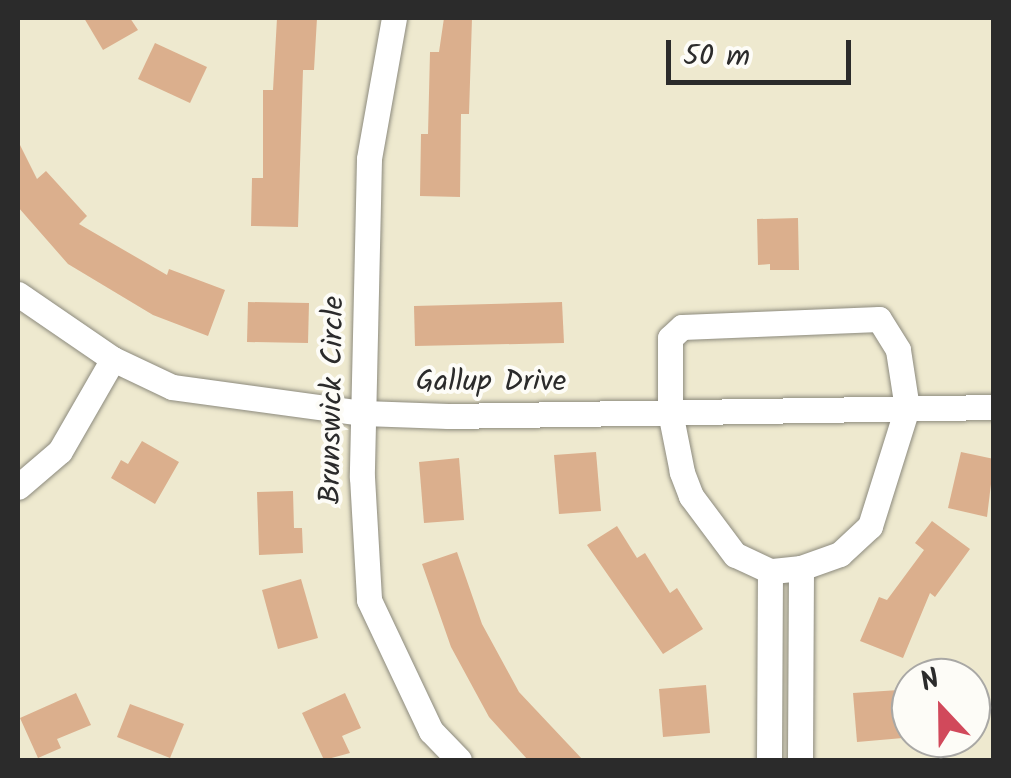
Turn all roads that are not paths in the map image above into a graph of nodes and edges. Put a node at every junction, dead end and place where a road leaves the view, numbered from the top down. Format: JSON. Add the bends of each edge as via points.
{"nodes":[{"id":1,"x":394,"y":18,"type":"edge"},
{"id":2,"x":18,"y":294,"type":"edge"},
{"id":3,"x":113,"y":359,"type":"junction"},
{"id":4,"x":994,"y":407,"type":"edge"},
{"id":5,"x":907,"y":408,"type":"junction"},
{"id":6,"x":670,"y":412,"type":"junction"},
{"id":7,"x":364,"y":413,"type":"junction"},
{"id":8,"x":18,"y":488,"type":"edge"},
{"id":9,"x":801,"y":568,"type":"junction"},
{"id":10,"x":770,"y":571,"type":"junction"},
{"id":11,"x":448,"y":757,"type":"edge"},
{"id":12,"x":770,"y":760,"type":"edge"},
{"id":13,"x":800,"y":760,"type":"edge"}],
"edges":[{"from":1,"to":7,"type":"street","name":"Brunswick Circle","via":[[369,159]]},
{"from":2,"to":3,"type":"street","name":"Gallup Drive"},
{"from":3,"to":7,"type":"street","name":"Gallup Drive","via":[[172,387]]},
{"from":3,"to":8,"type":"street","via":[[69,439]]},
{"from":4,"to":5,"type":"street","name":"Gallup Drive"},
{"from":5,"to":6,"type":"street","name":"Gallup Drive"},
{"from":5,"to":6,"type":"street","via":[[898,350],[880,319],[682,327],[670,338]]},
{"from":5,"to":9,"type":"street","via":[[870,526],[840,554]]},
{"from":6,"to":7,"type":"street","name":"Gallup Drive"},
{"from":6,"to":10,"type":"street","via":[[687,484],[713,530],[735,555]]},
{"from":7,"to":11,"type":"street","name":"Brunswick Circle","via":[[369,600]]},
{"from":9,"to":10,"type":"street"},
{"from":9,"to":13,"type":"street"},
{"from":10,"to":12,"type":"street"}]}
